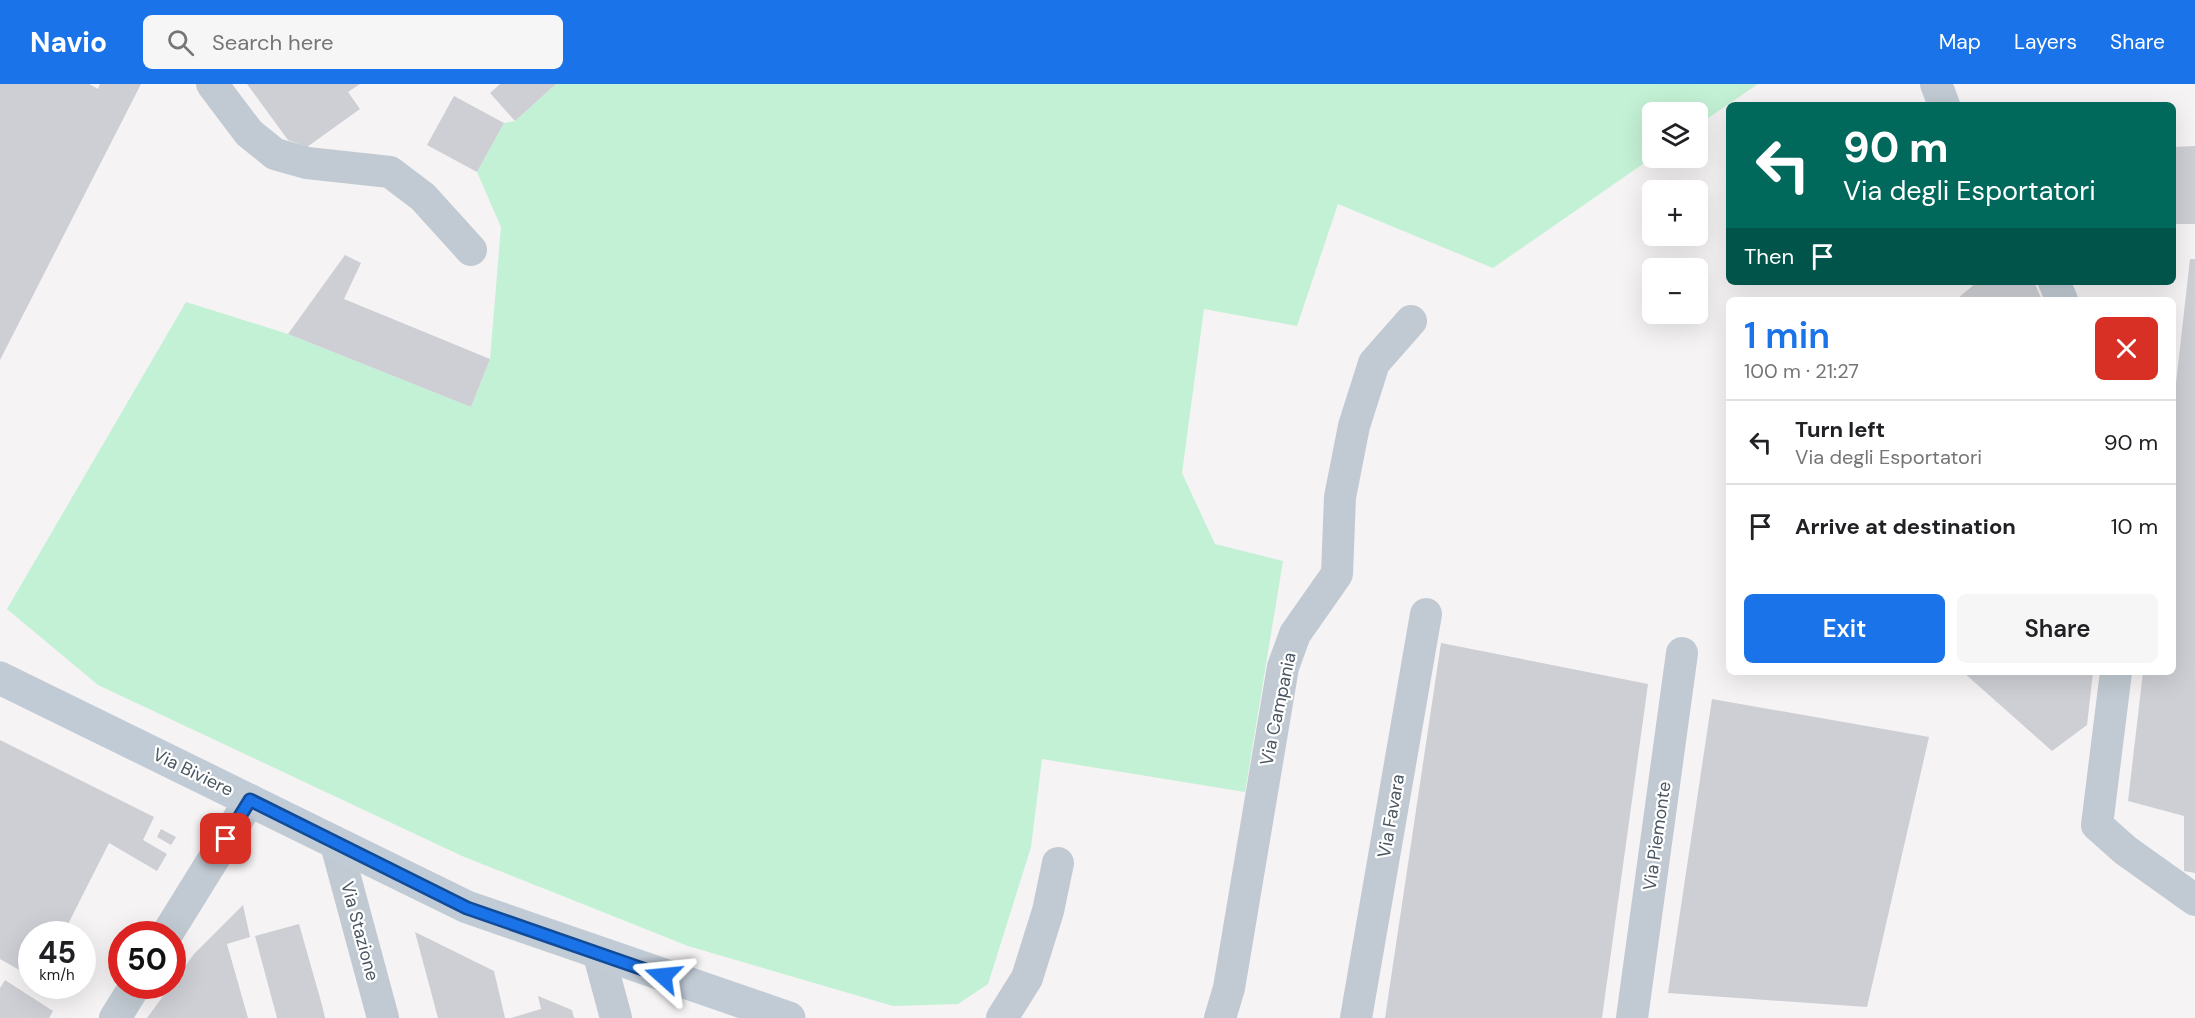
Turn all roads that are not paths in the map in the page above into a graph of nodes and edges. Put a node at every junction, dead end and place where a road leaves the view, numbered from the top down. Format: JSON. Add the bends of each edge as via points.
{"nodes":[{"id":1,"x":212,"y":84,"type":"edge"},
{"id":2,"x":1936,"y":84,"type":"edge"},
{"id":3,"x":1943,"y":102,"type":"edge"},
{"id":4,"x":471,"y":250,"type":"dead end"},
{"id":5,"x":1411,"y":321,"type":"dead end"},
{"id":6,"x":1426,"y":614,"type":"dead end"},
{"id":7,"x":1682,"y":653,"type":"dead end"},
{"id":8,"x":2116,"y":675,"type":"edge"},
{"id":9,"x":0,"y":678,"type":"edge"},
{"id":10,"x":250,"y":800,"type":"junction"},
{"id":11,"x":336,"y":844,"type":"junction"},
{"id":12,"x":1058,"y":863,"type":"dead end"},
{"id":13,"x":2195,"y":900,"type":"edge"},
{"id":14,"x":174,"y":921,"type":"edge"},
{"id":15,"x":599,"y":955,"type":"junction"},
{"id":16,"x":383,"y":1018,"type":"edge"},
{"id":17,"x":616,"y":1018,"type":"edge"},
{"id":18,"x":789,"y":1018,"type":"edge"},
{"id":19,"x":1002,"y":1018,"type":"edge"},
{"id":20,"x":1220,"y":1018,"type":"edge"},
{"id":21,"x":1356,"y":1018,"type":"edge"},
{"id":22,"x":1632,"y":1018,"type":"edge"}],
"edges":[{"from":1,"to":4,"type":"street","via":[[249,133],[275,154],[307,163],[390,172],[423,197]]},
{"from":2,"to":3,"type":"street"},
{"from":5,"to":20,"type":"street","name":"Via Campania","via":[[1374,363],[1354,426],[1340,497],[1337,574],[1295,634],[1283,667]]},
{"from":6,"to":21,"type":"street","name":"Via Favara"},
{"from":7,"to":22,"type":"street","name":"Via Piemonte"},
{"from":8,"to":13,"type":"street","via":[[2097,825]]},
{"from":9,"to":10,"type":"main road","name":"Via Biviere"},
{"from":10,"to":11,"type":"main road","name":"Via Biviere"},
{"from":10,"to":14,"type":"street"},
{"from":11,"to":15,"type":"main road","name":"Via Biviere","via":[[467,908]]},
{"from":11,"to":16,"type":"street","name":"Via Stazione"},
{"from":12,"to":19,"type":"street","via":[[1027,978]]},
{"from":15,"to":17,"type":"street"},
{"from":15,"to":18,"type":"main road","name":"Via Biviere"}]}
